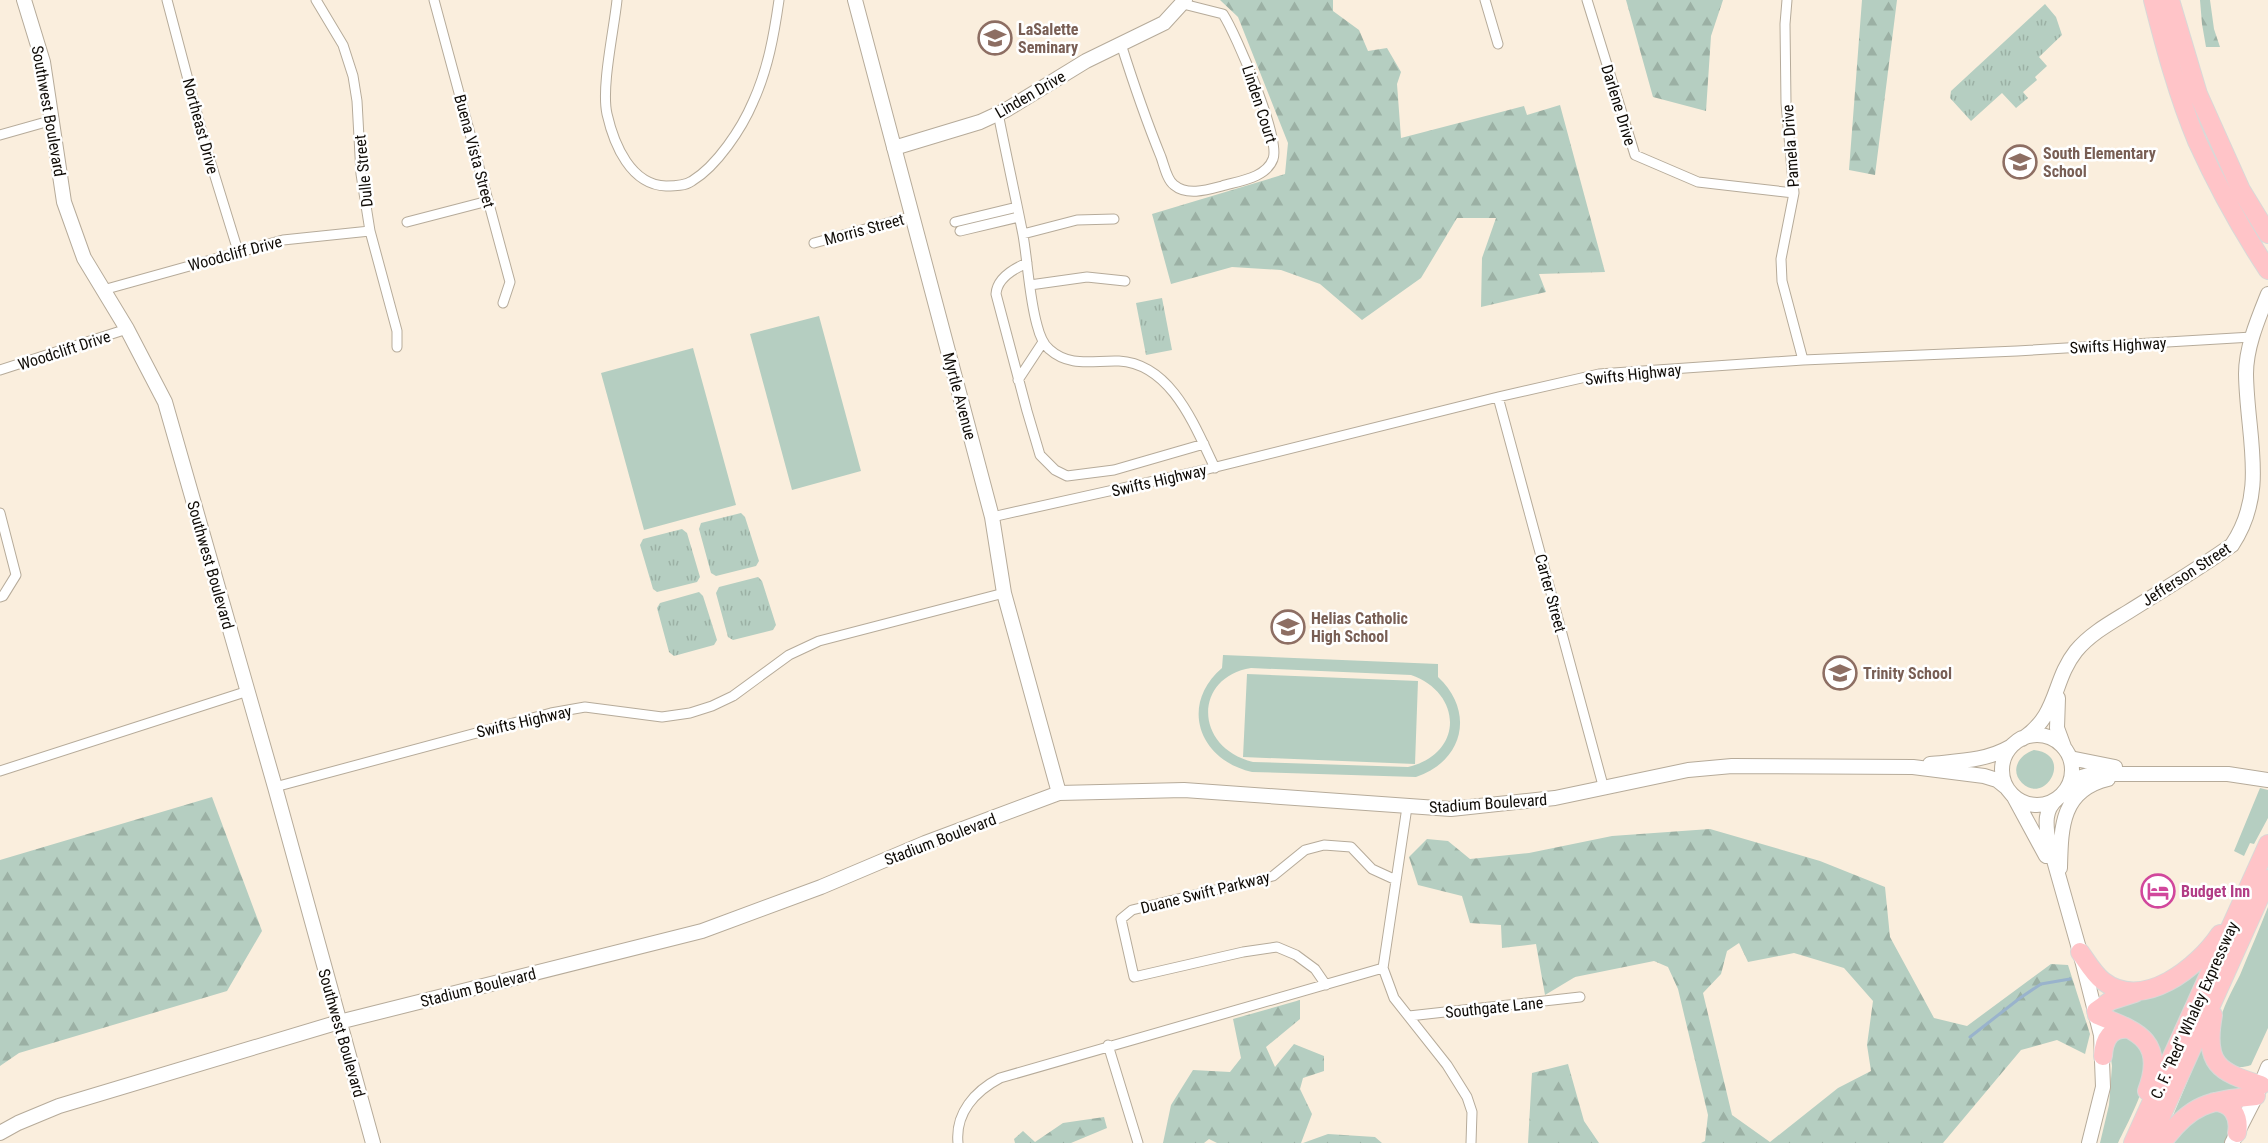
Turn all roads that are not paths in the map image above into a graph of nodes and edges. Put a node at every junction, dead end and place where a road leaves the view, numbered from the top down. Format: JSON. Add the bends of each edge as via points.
{"nodes":[{"id":1,"x":24,"y":0,"type":"edge"},
{"id":2,"x":167,"y":0,"type":"edge"},
{"id":3,"x":316,"y":0,"type":"edge"},
{"id":4,"x":434,"y":0,"type":"edge"},
{"id":5,"x":617,"y":0,"type":"edge"},
{"id":6,"x":779,"y":0,"type":"edge"},
{"id":7,"x":855,"y":0,"type":"edge"},
{"id":8,"x":1485,"y":0,"type":"edge"},
{"id":9,"x":1587,"y":0,"type":"edge"},
{"id":10,"x":1787,"y":0,"type":"edge"},
{"id":11,"x":2153,"y":0,"type":"edge"},
{"id":12,"x":2170,"y":0,"type":"edge"},
{"id":13,"x":1184,"y":2,"type":"edge"},
{"id":14,"x":1121,"y":44,"type":"junction"},
{"id":15,"x":1498,"y":44,"type":"dead end"},
{"id":16,"x":998,"y":113,"type":"junction"},
{"id":17,"x":53,"y":120,"type":"junction"},
{"id":18,"x":0,"y":135,"type":"edge"},
{"id":19,"x":894,"y":148,"type":"junction"},
{"id":20,"x":1794,"y":193,"type":"junction"},
{"id":21,"x":488,"y":201,"type":"junction"},
{"id":22,"x":1018,"y":212,"type":"junction"},
{"id":23,"x":913,"y":216,"type":"junction"},
{"id":24,"x":1114,"y":219,"type":"dead end"},
{"id":25,"x":408,"y":222,"type":"dead end"},
{"id":26,"x":958,"y":227,"type":"dead end"},
{"id":27,"x":370,"y":231,"type":"junction"},
{"id":28,"x":1023,"y":234,"type":"junction"},
{"id":29,"x":2268,"y":234,"type":"edge"},
{"id":30,"x":814,"y":243,"type":"dead end"},
{"id":31,"x":238,"y":251,"type":"junction"},
{"id":32,"x":1027,"y":263,"type":"junction"},
{"id":33,"x":2268,"y":270,"type":"edge"},
{"id":34,"x":1125,"y":281,"type":"dead end"},
{"id":35,"x":1030,"y":285,"type":"junction"},
{"id":36,"x":103,"y":290,"type":"junction"},
{"id":37,"x":2268,"y":294,"type":"edge"},
{"id":38,"x":503,"y":303,"type":"dead end"},
{"id":39,"x":128,"y":329,"type":"junction"},
{"id":40,"x":2252,"y":337,"type":"junction"},
{"id":41,"x":1043,"y":342,"type":"junction"},
{"id":42,"x":397,"y":347,"type":"dead end"},
{"id":43,"x":1803,"y":360,"type":"junction"},
{"id":44,"x":0,"y":370,"type":"edge"},
{"id":45,"x":1018,"y":380,"type":"junction"},
{"id":46,"x":1498,"y":397,"type":"junction"},
{"id":47,"x":1204,"y":444,"type":"junction"},
{"id":48,"x":1215,"y":468,"type":"junction"},
{"id":49,"x":0,"y":513,"type":"edge"},
{"id":50,"x":992,"y":517,"type":"junction"},
{"id":51,"x":1004,"y":593,"type":"junction"},
{"id":52,"x":1,"y":596,"type":"edge"},
{"id":53,"x":2059,"y":687,"type":"junction"},
{"id":54,"x":248,"y":691,"type":"junction"},
{"id":55,"x":2018,"y":742,"type":"junction"},
{"id":56,"x":2067,"y":753,"type":"junction"},
{"id":57,"x":1914,"y":767,"type":"junction"},
{"id":58,"x":0,"y":771,"type":"edge"},
{"id":59,"x":2153,"y":773,"type":"junction"},
{"id":60,"x":2133,"y":774,"type":"junction"},
{"id":61,"x":2268,"y":780,"type":"edge"},
{"id":62,"x":275,"y":787,"type":"junction"},
{"id":63,"x":1604,"y":789,"type":"junction"},
{"id":64,"x":2010,"y":792,"type":"junction"},
{"id":65,"x":1059,"y":793,"type":"junction"},
{"id":66,"x":2061,"y":795,"type":"junction"},
{"id":67,"x":1407,"y":807,"type":"junction"},
{"id":68,"x":2268,"y":844,"type":"edge"},
{"id":69,"x":2268,"y":879,"type":"edge"},
{"id":70,"x":1396,"y":880,"type":"junction"},
{"id":71,"x":2059,"y":882,"type":"junction"},
{"id":72,"x":2246,"y":895,"type":"junction"},
{"id":73,"x":2080,"y":952,"type":"junction"},
{"id":74,"x":1383,"y":968,"type":"junction"},
{"id":75,"x":1326,"y":985,"type":"junction"},
{"id":76,"x":2137,"y":992,"type":"junction"},
{"id":77,"x":2217,"y":993,"type":"junction"},
{"id":78,"x":1580,"y":997,"type":"dead end"},
{"id":79,"x":2096,"y":1013,"type":"junction"},
{"id":80,"x":1409,"y":1016,"type":"junction"},
{"id":81,"x":339,"y":1022,"type":"junction"},
{"id":82,"x":2129,"y":1029,"type":"junction"},
{"id":83,"x":1108,"y":1045,"type":"junction"},
{"id":84,"x":2103,"y":1056,"type":"junction"},
{"id":85,"x":2268,"y":1067,"type":"edge"},
{"id":86,"x":2262,"y":1095,"type":"edge"},
{"id":87,"x":2210,"y":1102,"type":"junction"},
{"id":88,"x":0,"y":1133,"type":"edge"},
{"id":89,"x":2234,"y":1138,"type":"edge"},
{"id":90,"x":373,"y":1143,"type":"edge"},
{"id":91,"x":958,"y":1143,"type":"edge"},
{"id":92,"x":1138,"y":1143,"type":"edge"},
{"id":93,"x":1472,"y":1143,"type":"edge"},
{"id":94,"x":2089,"y":1143,"type":"edge"},
{"id":95,"x":2131,"y":1143,"type":"edge"},
{"id":96,"x":2149,"y":1143,"type":"edge"},
{"id":97,"x":2162,"y":1143,"type":"edge"}],
"edges":[{"from":1,"to":17,"type":"main road","name":"Southwest Boulevard","via":[[43,62]]},
{"from":2,"to":31,"type":"street","name":"Northeast Drive"},
{"from":3,"to":27,"type":"street","name":"Dulle Street","via":[[343,45],[353,76]]},
{"from":4,"to":21,"type":"street","name":"Buena Vista Street"},
{"from":5,"to":6,"type":"street","via":[[607,84],[607,112],[614,135],[632,171],[650,184],[677,186],[692,182],[718,158],[753,102],[768,62]]},
{"from":7,"to":19,"type":"main road","name":"Myrtle Avenue"},
{"from":8,"to":15,"type":"street"},
{"from":9,"to":20,"type":"street","name":"Darlene Drive","via":[[1635,155],[1698,182]]},
{"from":10,"to":20,"type":"street","name":"Pamela Drive","via":[[1786,103]]},
{"from":11,"to":33,"type":"highway","via":[[2197,140],[2246,236]]},
{"from":12,"to":29,"type":"highway","via":[[2198,94],[2241,190]]},
{"from":13,"to":14,"type":"main road","name":"Linden Drive","via":[[1164,23]]},
{"from":13,"to":14,"type":"street","name":"Linden Court","via":[[1223,14],[1233,28],[1275,148],[1265,171],[1206,190],[1183,191],[1172,184]]},
{"from":14,"to":16,"type":"main road","name":"Linden Drive"},
{"from":16,"to":19,"type":"main road","name":"Linden Drive"},
{"from":16,"to":22,"type":"street"},
{"from":17,"to":18,"type":"street"},
{"from":17,"to":36,"type":"main road","name":"Southwest Boulevard","via":[[64,202],[84,258]]},
{"from":19,"to":23,"type":"main road","name":"Myrtle Avenue"},
{"from":20,"to":43,"type":"street","name":"Pamela Drive","via":[[1781,259],[1782,281]]},
{"from":21,"to":25,"type":"street"},
{"from":21,"to":38,"type":"street","name":"Buena Vista Street","via":[[510,282]]},
{"from":22,"to":26,"type":"street"},
{"from":22,"to":28,"type":"street"},
{"from":23,"to":30,"type":"street","name":"Morris Street"},
{"from":23,"to":50,"type":"main road","name":"Myrtle Avenue"},
{"from":24,"to":28,"type":"street","via":[[1077,220]]},
{"from":27,"to":31,"type":"street","name":"Woodcliff Drive","via":[[283,240]]},
{"from":27,"to":42,"type":"street","name":"Dulle Street","via":[[397,331]]},
{"from":28,"to":32,"type":"street"},
{"from":31,"to":36,"type":"street","name":"Woodcliff Drive"},
{"from":32,"to":35,"type":"street"},
{"from":32,"to":45,"type":"street","via":[[996,286]]},
{"from":34,"to":35,"type":"street","via":[[1087,277]]},
{"from":35,"to":41,"type":"street"},
{"from":36,"to":39,"type":"main road","name":"Southwest Boulevard"},
{"from":37,"to":40,"type":"main road","name":"Jefferson Street"},
{"from":39,"to":44,"type":"street","name":"Woodclift Drive"},
{"from":39,"to":54,"type":"main road","name":"Southwest Boulevard","via":[[165,402]]},
{"from":40,"to":43,"type":"street","name":"Swifts Highway"},
{"from":40,"to":53,"type":"main road","name":"Jefferson Street","via":[[2246,371],[2247,404],[2261,469],[2254,516],[2232,545],[2105,626],[2077,650]]},
{"from":41,"to":45,"type":"street"},
{"from":41,"to":47,"type":"street","via":[[1064,359],[1140,365],[1158,376]]},
{"from":43,"to":46,"type":"street","name":"Swifts Highway","via":[[1599,374]]},
{"from":45,"to":47,"type":"street","via":[[1040,455],[1066,476],[1114,470]]},
{"from":46,"to":48,"type":"street","name":"Swifts Highway"},
{"from":46,"to":63,"type":"street","name":"Carter Street"},
{"from":47,"to":48,"type":"street"},
{"from":48,"to":50,"type":"street","name":"Swifts Highway"},
{"from":49,"to":52,"type":"street","via":[[16,574]]},
{"from":50,"to":51,"type":"main road","name":"Myrtle Avenue"},
{"from":51,"to":62,"type":"street","name":"Swifts Highway","via":[[819,641],[789,655],[733,696],[690,713],[662,717],[585,707],[551,713]]},
{"from":51,"to":65,"type":"main road","name":"Myrtle Avenue"},
{"from":53,"to":55,"type":"main road","name":"Jefferson Street","via":[[2045,718]]},
{"from":53,"to":56,"type":"main road","via":[[2057,728]]},
{"from":54,"to":58,"type":"street"},
{"from":54,"to":62,"type":"main road","name":"Southwest Boulevard"},
{"from":55,"to":56,"type":"main road","via":[[2045,736]]},
{"from":55,"to":57,"type":"main road","via":[[1985,758]]},
{"from":55,"to":64,"type":"main road","via":[[2002,765],[2002,777]]},
{"from":56,"to":59,"type":"main road"},
{"from":56,"to":66,"type":"main road","via":[[2072,770]]},
{"from":57,"to":63,"type":"main road","name":"Stadium Boulevard","via":[[1732,766],[1688,770]]},
{"from":57,"to":64,"type":"main road","via":[[1984,776],[1997,780]]},
{"from":59,"to":60,"type":"main road"},
{"from":59,"to":61,"type":"main road","via":[[2228,774]]},
{"from":60,"to":66,"type":"main road","via":[[2078,778]]},
{"from":60,"to":71,"type":"main road","via":[[2097,782],[2078,794],[2061,831]]},
{"from":62,"to":81,"type":"main road","name":"Southwest Boulevard"},
{"from":63,"to":67,"type":"main road","name":"Stadium Boulevard","via":[[1510,804],[1451,809]]},
{"from":64,"to":66,"type":"main road","via":[[2024,803],[2035,805],[2046,804]]},
{"from":64,"to":71,"type":"main road"},
{"from":65,"to":67,"type":"main road","name":"Stadium Boulevard","via":[[1184,790]]},
{"from":65,"to":81,"type":"main road","name":"Stadium Boulevard","via":[[702,931]]},
{"from":66,"to":71,"type":"main road","via":[[2050,805],[2046,825]]},
{"from":67,"to":70,"type":"street"},
{"from":68,"to":72,"type":"highway","name":"C. F. “Red” Whaley Expressway"},
{"from":69,"to":77,"type":"highway","name":"C. F. “Red” Whaley Expressway"},
{"from":70,"to":74,"type":"street"},
{"from":70,"to":75,"type":"street","name":"Duane Swift Parkway","via":[[1372,869],[1350,847],[1324,845],[1305,850],[1273,876],[1132,910],[1121,919],[1134,977],[1277,947],[1315,969]]},
{"from":71,"to":73,"type":"main road"},
{"from":72,"to":76,"type":"highway","via":[[2195,963],[2163,984]]},
{"from":72,"to":95,"type":"highway","name":"C. F. “Red” Whaley Expressway"},
{"from":73,"to":76,"type":"highway","via":[[2104,982],[2120,990]]},
{"from":73,"to":79,"type":"main road"},
{"from":74,"to":75,"type":"street"},
{"from":74,"to":80,"type":"street","via":[[1394,998]]},
{"from":75,"to":83,"type":"street"},
{"from":76,"to":79,"type":"highway","via":[[2110,1001]]},
{"from":77,"to":86,"type":"highway","via":[[2210,1041],[2215,1062]]},
{"from":77,"to":96,"type":"highway","name":"C. F. “Red” Whaley Expressway"},
{"from":78,"to":80,"type":"street","name":"Southgate Lane"},
{"from":79,"to":82,"type":"highway"},
{"from":79,"to":84,"type":"main road"},
{"from":80,"to":93,"type":"street","via":[[1467,1097],[1472,1112]]},
{"from":81,"to":88,"type":"main road","name":"Stadium Boulevard","via":[[59,1106]]},
{"from":81,"to":90,"type":"main road","name":"Southwest Boulevard"},
{"from":82,"to":84,"type":"highway","via":[[2109,1035]]},
{"from":82,"to":95,"type":"highway","via":[[2148,1043],[2154,1066]]},
{"from":83,"to":91,"type":"street","via":[[1000,1077],[984,1086],[963,1110]]},
{"from":83,"to":92,"type":"street"},
{"from":84,"to":94,"type":"main road","via":[[2103,1087]]},
{"from":85,"to":86,"type":"main road"},
{"from":86,"to":87,"type":"highway"},
{"from":86,"to":89,"type":"main road"},
{"from":87,"to":89,"type":"highway","via":[[2220,1102],[2233,1110],[2239,1124]]},
{"from":87,"to":97,"type":"highway","via":[[2180,1120]]}]}
